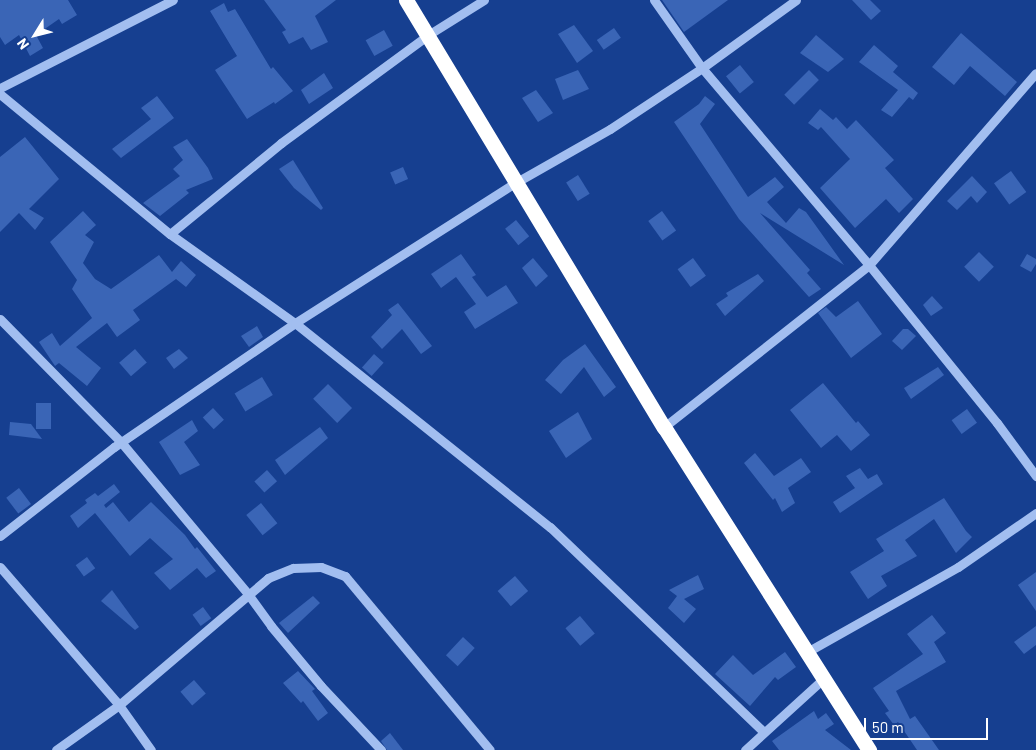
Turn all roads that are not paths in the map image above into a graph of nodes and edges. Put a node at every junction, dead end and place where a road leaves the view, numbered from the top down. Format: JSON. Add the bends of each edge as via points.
{"nodes":[{"id":1,"x":173,"y":0,"type":"edge"},
{"id":2,"x":406,"y":0,"type":"edge"},
{"id":3,"x":484,"y":0,"type":"edge"},
{"id":4,"x":654,"y":0,"type":"edge"},
{"id":5,"x":796,"y":0,"type":"edge"},
{"id":6,"x":428,"y":35,"type":"junction"},
{"id":7,"x":702,"y":68,"type":"junction"},
{"id":8,"x":1036,"y":73,"type":"edge"},
{"id":9,"x":0,"y":88,"type":"edge"},
{"id":10,"x":0,"y":94,"type":"edge"},
{"id":11,"x":514,"y":183,"type":"junction"},
{"id":12,"x":170,"y":234,"type":"junction"},
{"id":13,"x":869,"y":265,"type":"junction"},
{"id":14,"x":0,"y":319,"type":"edge"},
{"id":15,"x":296,"y":323,"type":"junction"},
{"id":16,"x":664,"y":427,"type":"junction"},
{"id":17,"x":121,"y":442,"type":"junction"},
{"id":18,"x":1035,"y":470,"type":"edge"},
{"id":19,"x":1036,"y":513,"type":"edge"},
{"id":20,"x":0,"y":536,"type":"edge"},
{"id":21,"x":0,"y":567,"type":"edge"},
{"id":22,"x":248,"y":594,"type":"junction"},
{"id":23,"x":807,"y":652,"type":"junction"},
{"id":24,"x":824,"y":678,"type":"junction"},
{"id":25,"x":119,"y":705,"type":"junction"},
{"id":26,"x":763,"y":731,"type":"junction"},
{"id":27,"x":56,"y":750,"type":"edge"},
{"id":28,"x":151,"y":750,"type":"edge"},
{"id":29,"x":381,"y":750,"type":"edge"},
{"id":30,"x":490,"y":750,"type":"edge"},
{"id":31,"x":745,"y":750,"type":"edge"},
{"id":32,"x":869,"y":750,"type":"edge"}],
"edges":[{"from":1,"to":9,"type":"street"},
{"from":2,"to":6,"type":"highway"},
{"from":3,"to":6,"type":"street"},
{"from":4,"to":7,"type":"street"},
{"from":5,"to":7,"type":"street"},
{"from":6,"to":11,"type":"highway"},
{"from":6,"to":12,"type":"street","via":[[281,143]]},
{"from":7,"to":11,"type":"street","via":[[610,129]]},
{"from":7,"to":13,"type":"street"},
{"from":8,"to":13,"type":"street"},
{"from":10,"to":12,"type":"street"},
{"from":11,"to":15,"type":"street"},
{"from":11,"to":16,"type":"highway"},
{"from":12,"to":15,"type":"street"},
{"from":13,"to":16,"type":"street"},
{"from":13,"to":18,"type":"street"},
{"from":14,"to":17,"type":"street"},
{"from":15,"to":17,"type":"street"},
{"from":15,"to":26,"type":"street","via":[[550,527]]},
{"from":16,"to":23,"type":"highway"},
{"from":17,"to":20,"type":"street"},
{"from":17,"to":22,"type":"street"},
{"from":19,"to":23,"type":"street","via":[[958,567]]},
{"from":21,"to":25,"type":"street"},
{"from":22,"to":25,"type":"street"},
{"from":22,"to":29,"type":"street","via":[[322,686]]},
{"from":22,"to":30,"type":"street","via":[[268,578],[293,568],[321,567],[345,576]]},
{"from":23,"to":24,"type":"highway"},
{"from":24,"to":26,"type":"street"},
{"from":24,"to":32,"type":"highway"},
{"from":25,"to":27,"type":"street"},
{"from":25,"to":28,"type":"street"},
{"from":26,"to":31,"type":"street"}]}
